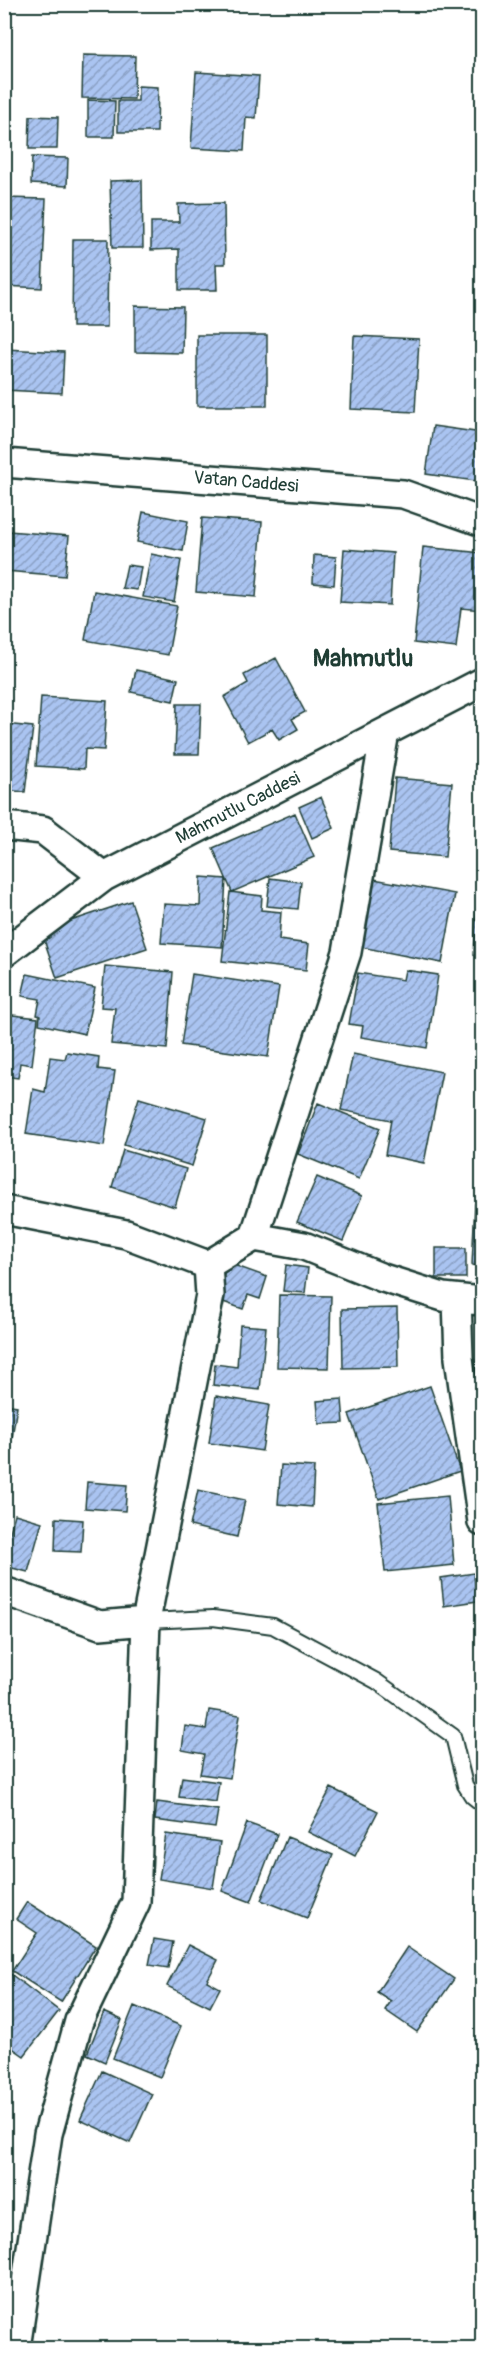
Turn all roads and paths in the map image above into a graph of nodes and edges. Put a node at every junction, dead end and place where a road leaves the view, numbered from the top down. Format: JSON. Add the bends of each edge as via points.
{"nodes":[{"id":1,"x":4,"y":463,"type":"edge"},
{"id":2,"x":483,"y":522,"type":"edge"},
{"id":3,"x":483,"y":682,"type":"edge"},
{"id":4,"x":385,"y":732,"type":"junction"},
{"id":5,"x":4,"y":826,"type":"edge"},
{"id":6,"x":104,"y":877,"type":"junction"},
{"id":7,"x":4,"y":953,"type":"edge"},
{"id":8,"x":4,"y":1210,"type":"edge"},
{"id":9,"x":254,"y":1237,"type":"junction"},
{"id":10,"x":208,"y":1265,"type":"junction"},
{"id":11,"x":470,"y":1300,"type":"edge"},
{"id":12,"x":482,"y":1522,"type":"edge"},
{"id":13,"x":4,"y":1591,"type":"edge"},
{"id":14,"x":146,"y":1621,"type":"junction"},
{"id":15,"x":483,"y":1804,"type":"edge"},
{"id":16,"x":15,"y":2349,"type":"edge"}],
"edges":[{"from":1,"to":2,"type":"street","name":"Vatan Caddesi","via":[[403,494]]},
{"from":3,"to":4,"type":"street","name":"Mahmutlu Caddesi"},
{"from":4,"to":6,"type":"street","name":"Mahmutlu Caddesi"},
{"from":4,"to":9,"type":"street","via":[[347,952]]},
{"from":5,"to":6,"type":"street","via":[[44,830]]},
{"from":6,"to":7,"type":"street","name":"Mahmutlu Caddesi"},
{"from":8,"to":10,"type":"street","via":[[126,1234]]},
{"from":9,"to":10,"type":"street"},
{"from":9,"to":11,"type":"street","via":[[304,1246],[383,1278],[443,1297]]},
{"from":10,"to":14,"type":"street","via":[[210,1295]]},
{"from":11,"to":12,"type":"street","via":[[459,1358]]},
{"from":13,"to":14,"type":"street","via":[[100,1625]]},
{"from":14,"to":15,"type":"lane","via":[[213,1618],[273,1626],[366,1675],[453,1736],[465,1785]]},
{"from":14,"to":16,"type":"street","via":[[136,1902],[79,2021],[48,2134]]}]}
